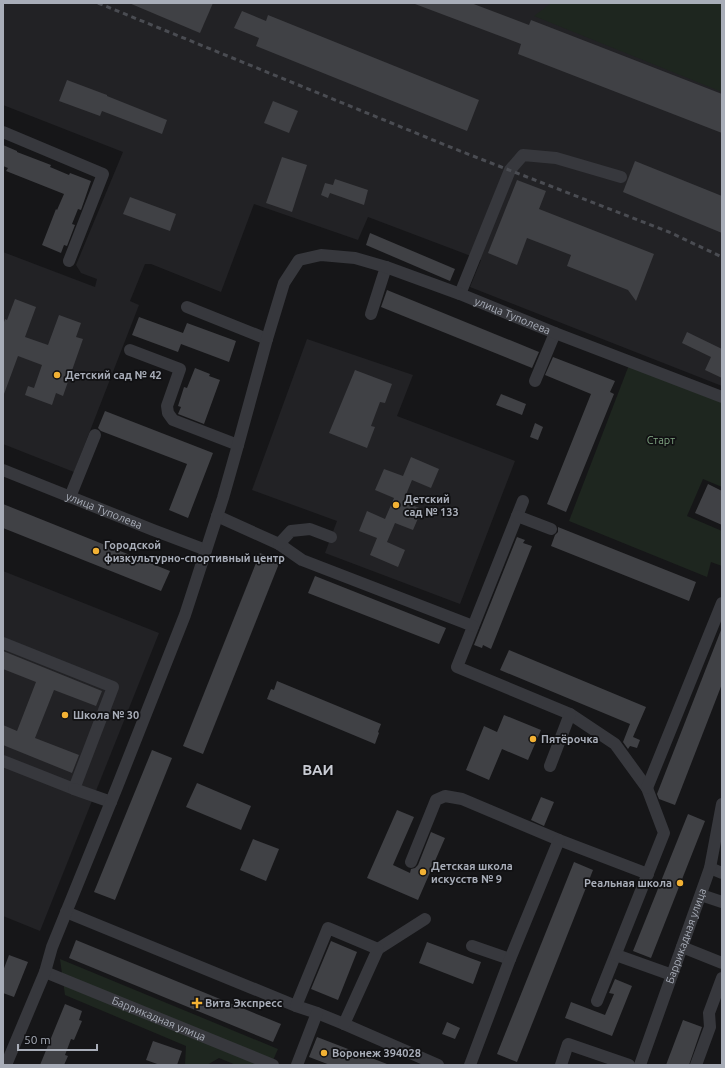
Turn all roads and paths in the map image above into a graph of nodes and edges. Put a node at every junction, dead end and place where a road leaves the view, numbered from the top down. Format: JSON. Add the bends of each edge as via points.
{"nodes":[{"id":1,"x":3,"y":132,"type":"edge"},
{"id":2,"x":621,"y":177,"type":"dead end"},
{"id":3,"x":69,"y":261,"type":"dead end"},
{"id":4,"x":386,"y":267,"type":"junction"},
{"id":5,"x":460,"y":294,"type":"junction"},
{"id":6,"x":187,"y":307,"type":"dead end"},
{"id":7,"x":371,"y":314,"type":"dead end"},
{"id":8,"x":555,"y":333,"type":"junction"},
{"id":9,"x":267,"y":339,"type":"junction"},
{"id":10,"x":130,"y":350,"type":"dead end"},
{"id":11,"x":535,"y":381,"type":"dead end"},
{"id":12,"x":722,"y":397,"type":"edge"},
{"id":13,"x":95,"y":435,"type":"dead end"},
{"id":14,"x":238,"y":445,"type":"junction"},
{"id":15,"x":3,"y":470,"type":"edge"},
{"id":16,"x":70,"y":497,"type":"junction"},
{"id":17,"x":522,"y":501,"type":"dead end"},
{"id":18,"x":217,"y":516,"type":"junction"},
{"id":19,"x":517,"y":516,"type":"junction"},
{"id":20,"x":551,"y":529,"type":"dead end"},
{"id":21,"x":331,"y":537,"type":"dead end"},
{"id":22,"x":279,"y":544,"type":"junction"},
{"id":23,"x":206,"y":550,"type":"junction"},
{"id":24,"x":722,"y":603,"type":"edge"},
{"id":25,"x":473,"y":626,"type":"junction"},
{"id":26,"x":3,"y":643,"type":"edge"},
{"id":27,"x":570,"y":714,"type":"junction"},
{"id":28,"x":3,"y":761,"type":"edge"},
{"id":29,"x":550,"y":766,"type":"dead end"},
{"id":30,"x":647,"y":788,"type":"junction"},
{"id":31,"x":74,"y":789,"type":"junction"},
{"id":32,"x":111,"y":802,"type":"junction"},
{"id":33,"x":722,"y":804,"type":"edge"},
{"id":34,"x":559,"y":840,"type":"junction"},
{"id":35,"x":411,"y":862,"type":"dead end"},
{"id":36,"x":710,"y":868,"type":"junction"},
{"id":37,"x":722,"y":873,"type":"edge"},
{"id":38,"x":648,"y":874,"type":"junction"},
{"id":39,"x":701,"y":894,"type":"junction"},
{"id":40,"x":722,"y":902,"type":"edge"},
{"id":41,"x":66,"y":912,"type":"junction"},
{"id":42,"x":425,"y":919,"type":"dead end"},
{"id":43,"x":472,"y":946,"type":"dead end"},
{"id":44,"x":682,"y":947,"type":"junction"},
{"id":45,"x":378,"y":949,"type":"junction"},
{"id":46,"x":616,"y":955,"type":"junction"},
{"id":47,"x":510,"y":960,"type":"junction"},
{"id":48,"x":722,"y":963,"type":"edge"},
{"id":49,"x":45,"y":972,"type":"junction"},
{"id":50,"x":672,"y":975,"type":"junction"},
{"id":51,"x":722,"y":978,"type":"edge"},
{"id":52,"x":597,"y":1002,"type":"dead end"},
{"id":53,"x":296,"y":1006,"type":"junction"},
{"id":54,"x":317,"y":1013,"type":"junction"},
{"id":55,"x":344,"y":1024,"type":"junction"},
{"id":56,"x":6,"y":1065,"type":"edge"},
{"id":57,"x":272,"y":1065,"type":"edge"},
{"id":58,"x":297,"y":1065,"type":"edge"},
{"id":59,"x":438,"y":1065,"type":"edge"},
{"id":60,"x":470,"y":1065,"type":"edge"},
{"id":61,"x":561,"y":1065,"type":"edge"},
{"id":62,"x":629,"y":1065,"type":"edge"},
{"id":63,"x":640,"y":1065,"type":"edge"},
{"id":64,"x":696,"y":1065,"type":"edge"}],
"edges":[{"from":1,"to":3,"type":"street","via":[[103,174]]},
{"from":2,"to":5,"type":"street","via":[[556,158],[523,155],[510,170]]},
{"from":4,"to":5,"type":"street","name":"улица Туполева"},
{"from":4,"to":7,"type":"street"},
{"from":4,"to":9,"type":"street","name":"улица Туполева","via":[[355,258],[321,255],[299,260],[284,283]]},
{"from":5,"to":8,"type":"street","name":"улица Туполева"},
{"from":6,"to":9,"type":"street"},
{"from":8,"to":11,"type":"street"},
{"from":8,"to":12,"type":"street","name":"улица Туполева"},
{"from":9,"to":14,"type":"street"},
{"from":10,"to":14,"type":"street","via":[[180,369],[167,406],[173,420]]},
{"from":13,"to":16,"type":"street"},
{"from":14,"to":18,"type":"street"},
{"from":15,"to":16,"type":"street","name":"улица Туполева"},
{"from":16,"to":23,"type":"street","name":"улица Туполева"},
{"from":17,"to":19,"type":"street"},
{"from":18,"to":22,"type":"street"},
{"from":18,"to":23,"type":"street"},
{"from":19,"to":20,"type":"street"},
{"from":19,"to":25,"type":"street"},
{"from":21,"to":22,"type":"street","via":[[310,529],[291,531]]},
{"from":22,"to":25,"type":"street","via":[[302,560]]},
{"from":23,"to":32,"type":"street","via":[[185,615]]},
{"from":24,"to":30,"type":"street"},
{"from":25,"to":27,"type":"street","via":[[457,667]]},
{"from":26,"to":31,"type":"street","via":[[113,687]]},
{"from":27,"to":29,"type":"street"},
{"from":27,"to":30,"type":"street","via":[[615,744]]},
{"from":28,"to":31,"type":"street"},
{"from":30,"to":38,"type":"street","via":[[664,832]]},
{"from":31,"to":32,"type":"street"},
{"from":32,"to":41,"type":"street"},
{"from":33,"to":36,"type":"street","name":"Баррикадная улица"},
{"from":34,"to":35,"type":"street","via":[[462,799],[445,796],[436,800]]},
{"from":34,"to":38,"type":"street"},
{"from":34,"to":47,"type":"street"},
{"from":36,"to":37,"type":"street"},
{"from":36,"to":39,"type":"street","name":"Баррикадная улица"},
{"from":38,"to":46,"type":"street"},
{"from":39,"to":40,"type":"street"},
{"from":39,"to":44,"type":"street","name":"Баррикадная улица"},
{"from":41,"to":49,"type":"street"},
{"from":41,"to":53,"type":"street"},
{"from":42,"to":45,"type":"street"},
{"from":43,"to":47,"type":"street"},
{"from":44,"to":48,"type":"street"},
{"from":44,"to":50,"type":"street","name":"Баррикадная улица"},
{"from":45,"to":53,"type":"street","via":[[328,928]]},
{"from":45,"to":55,"type":"street"},
{"from":46,"to":50,"type":"street"},
{"from":46,"to":52,"type":"street"},
{"from":47,"to":60,"type":"street"},
{"from":49,"to":56,"type":"street"},
{"from":49,"to":57,"type":"street","name":"Баррикадная улица"},
{"from":50,"to":63,"type":"street","name":"Баррикадная улица"},
{"from":51,"to":64,"type":"street","via":[[709,1013],[710,1027]]},
{"from":53,"to":54,"type":"street"},
{"from":54,"to":55,"type":"street"},
{"from":54,"to":58,"type":"street"},
{"from":55,"to":59,"type":"street"},
{"from":61,"to":62,"type":"street","via":[[568,1044]]}]}
